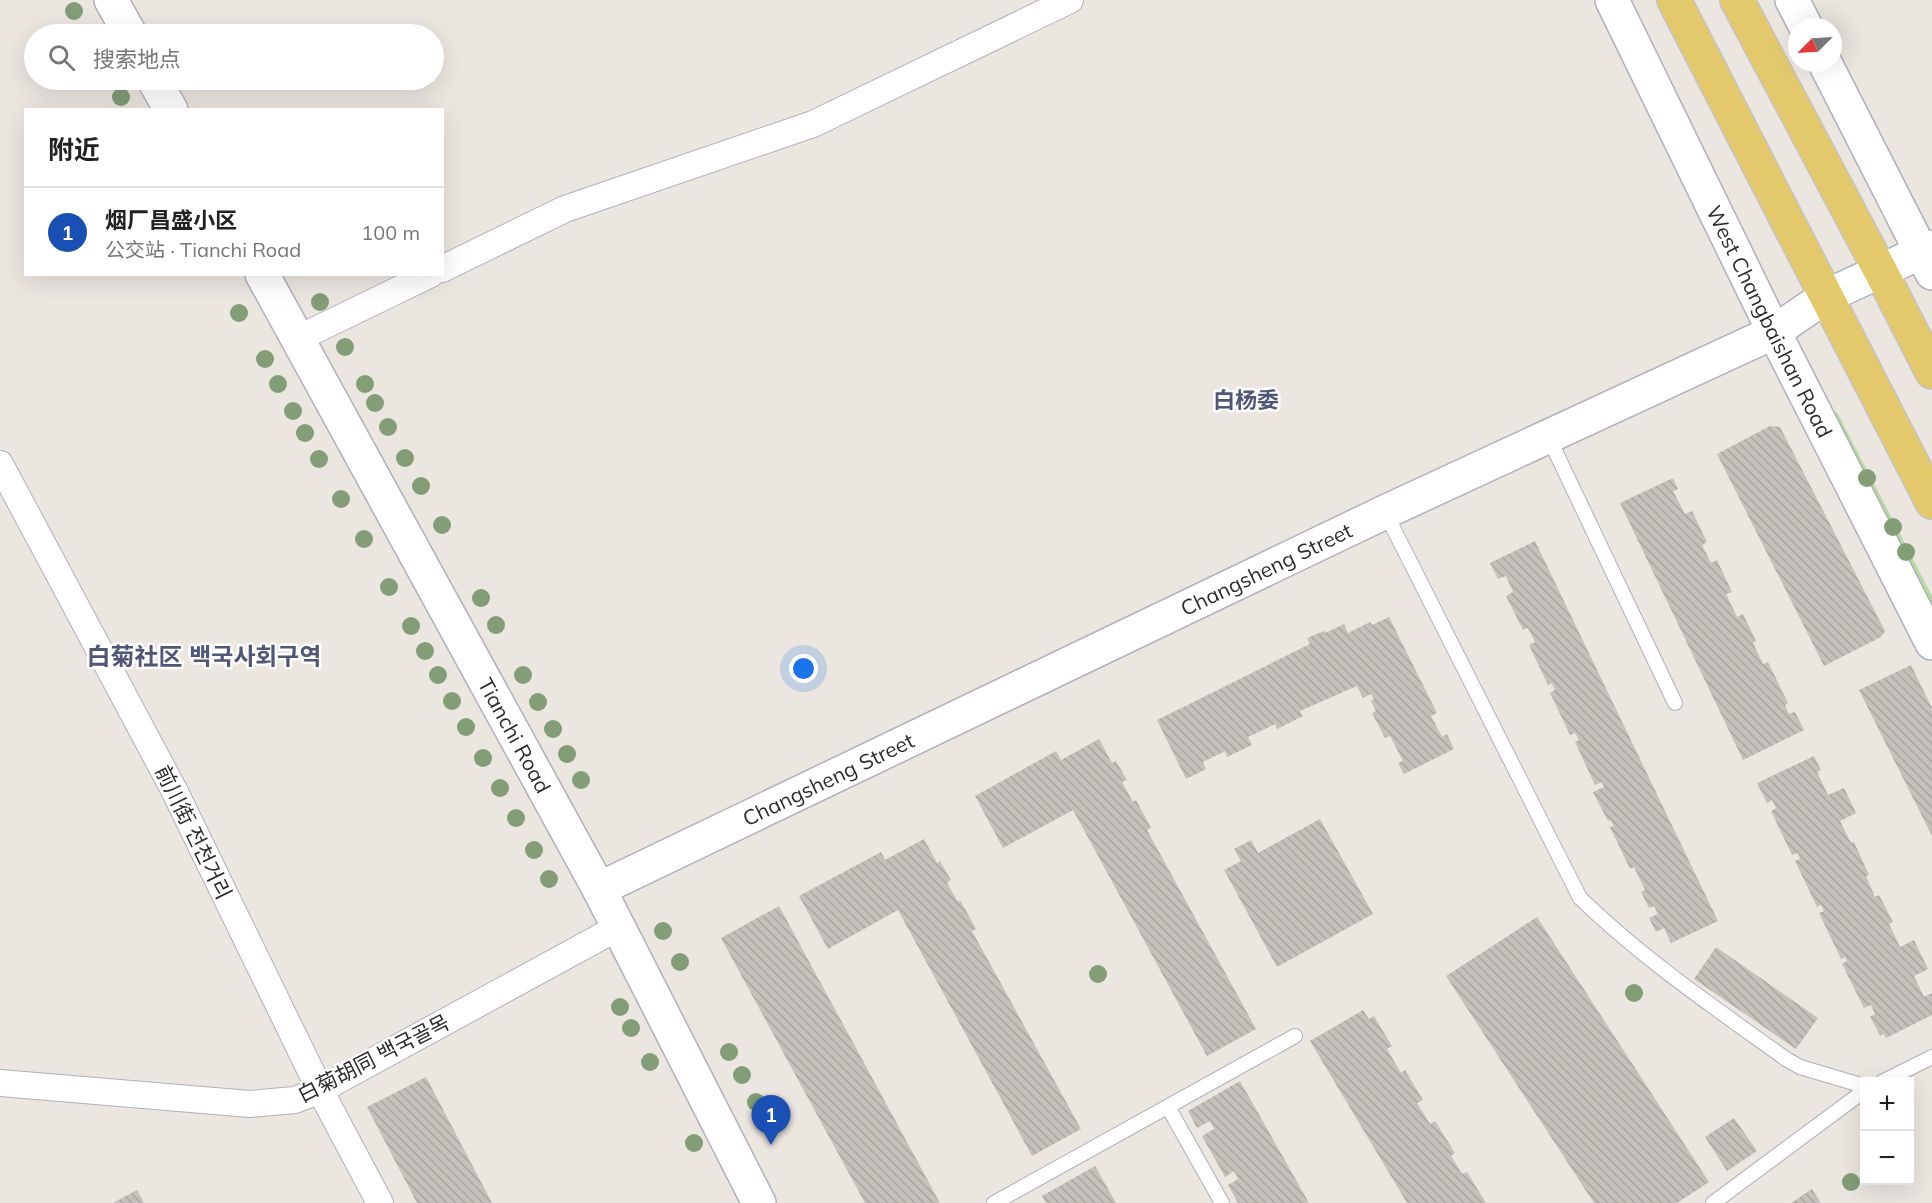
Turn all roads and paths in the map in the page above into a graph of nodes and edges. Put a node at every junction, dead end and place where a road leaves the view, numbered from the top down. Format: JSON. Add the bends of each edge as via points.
{"nodes":[{"id":1,"x":111,"y":0,"type":"edge"},
{"id":2,"x":1070,"y":0,"type":"edge"},
{"id":3,"x":1612,"y":0,"type":"edge"},
{"id":4,"x":1674,"y":0,"type":"edge"},
{"id":5,"x":1737,"y":0,"type":"edge"},
{"id":6,"x":1792,"y":0,"type":"edge"},
{"id":7,"x":1801,"y":18,"type":"edge"},
{"id":8,"x":124,"y":24,"type":"edge"},
{"id":9,"x":1831,"y":72,"type":"edge"},
{"id":10,"x":160,"y":90,"type":"edge"},
{"id":11,"x":170,"y":108,"type":"edge"},
{"id":12,"x":1928,"y":257,"type":"edge"},
{"id":13,"x":444,"y":268,"type":"edge"},
{"id":14,"x":1880,"y":270,"type":"junction"},
{"id":15,"x":263,"y":276,"type":"edge"},
{"id":16,"x":427,"y":276,"type":"edge"},
{"id":17,"x":1826,"y":297,"type":"junction"},
{"id":18,"x":1774,"y":332,"type":"junction"},
{"id":19,"x":297,"y":339,"type":"junction"},
{"id":20,"x":1932,"y":372,"type":"edge"},
{"id":21,"x":1548,"y":436,"type":"junction"},
{"id":22,"x":0,"y":464,"type":"edge"},
{"id":23,"x":1932,"y":502,"type":"edge"},
{"id":24,"x":1385,"y":512,"type":"junction"},
{"id":25,"x":1932,"y":643,"type":"edge"},
{"id":26,"x":1675,"y":703,"type":"dead end"},
{"id":27,"x":599,"y":889,"type":"junction"},
{"id":28,"x":617,"y":928,"type":"junction"},
{"id":29,"x":1295,"y":1036,"type":"dead end"},
{"id":30,"x":1932,"y":1057,"type":"edge"},
{"id":31,"x":1892,"y":1077,"type":"edge"},
{"id":32,"x":0,"y":1083,"type":"edge"},
{"id":33,"x":1860,"y":1085,"type":"edge"},
{"id":34,"x":320,"y":1090,"type":"junction"},
{"id":35,"x":1860,"y":1094,"type":"edge"},
{"id":36,"x":1168,"y":1107,"type":"junction"},
{"id":37,"x":380,"y":1203,"type":"edge"},
{"id":38,"x":759,"y":1203,"type":"edge"},
{"id":39,"x":994,"y":1203,"type":"edge"},
{"id":40,"x":1222,"y":1203,"type":"edge"},
{"id":41,"x":1713,"y":1203,"type":"edge"}],
"edges":[{"from":1,"to":8,"type":"street"},
{"from":2,"to":13,"type":"street","via":[[813,124],[565,210]]},
{"from":3,"to":18,"type":"street","name":"West Changbaishan Road"},
{"from":4,"to":17,"type":"main road"},
{"from":5,"to":14,"type":"main road"},
{"from":6,"to":7,"type":"street"},
{"from":9,"to":12,"type":"street"},
{"from":10,"to":11,"type":"street"},
{"from":12,"to":14,"type":"street","name":"Changsheng Street"},
{"from":14,"to":17,"type":"street","name":"Changsheng Street"},
{"from":14,"to":20,"type":"main road"},
{"from":15,"to":19,"type":"street","name":"Tianchi Road"},
{"from":16,"to":19,"type":"street"},
{"from":17,"to":18,"type":"street","name":"Changsheng Street"},
{"from":17,"to":23,"type":"main road"},
{"from":18,"to":21,"type":"street","name":"Changsheng Street"},
{"from":18,"to":25,"type":"street","name":"West Changbaishan Road"},
{"from":19,"to":27,"type":"street","name":"Tianchi Road"},
{"from":21,"to":24,"type":"street","name":"Changsheng Street"},
{"from":21,"to":26,"type":"lane"},
{"from":22,"to":34,"type":"street","name":"前川街 전천거리","via":[[174,790]]},
{"from":24,"to":27,"type":"street","name":"Changsheng Street"},
{"from":24,"to":33,"type":"lane","via":[[1580,898],[1661,969],[1786,1059]]},
{"from":27,"to":28,"type":"street","name":"Tianchi Road"},
{"from":28,"to":34,"type":"street","name":"白菊胡同 백국골목"},
{"from":28,"to":38,"type":"street","name":"Tianchi Road"},
{"from":29,"to":36,"type":"lane"},
{"from":30,"to":31,"type":"lane"},
{"from":32,"to":34,"type":"street","name":"白菊胡同 백국골목","via":[[250,1104],[295,1100]]},
{"from":34,"to":37,"type":"street","name":"前川街 전천거리"},
{"from":35,"to":41,"type":"lane"},
{"from":36,"to":39,"type":"lane"},
{"from":36,"to":40,"type":"lane"}]}
